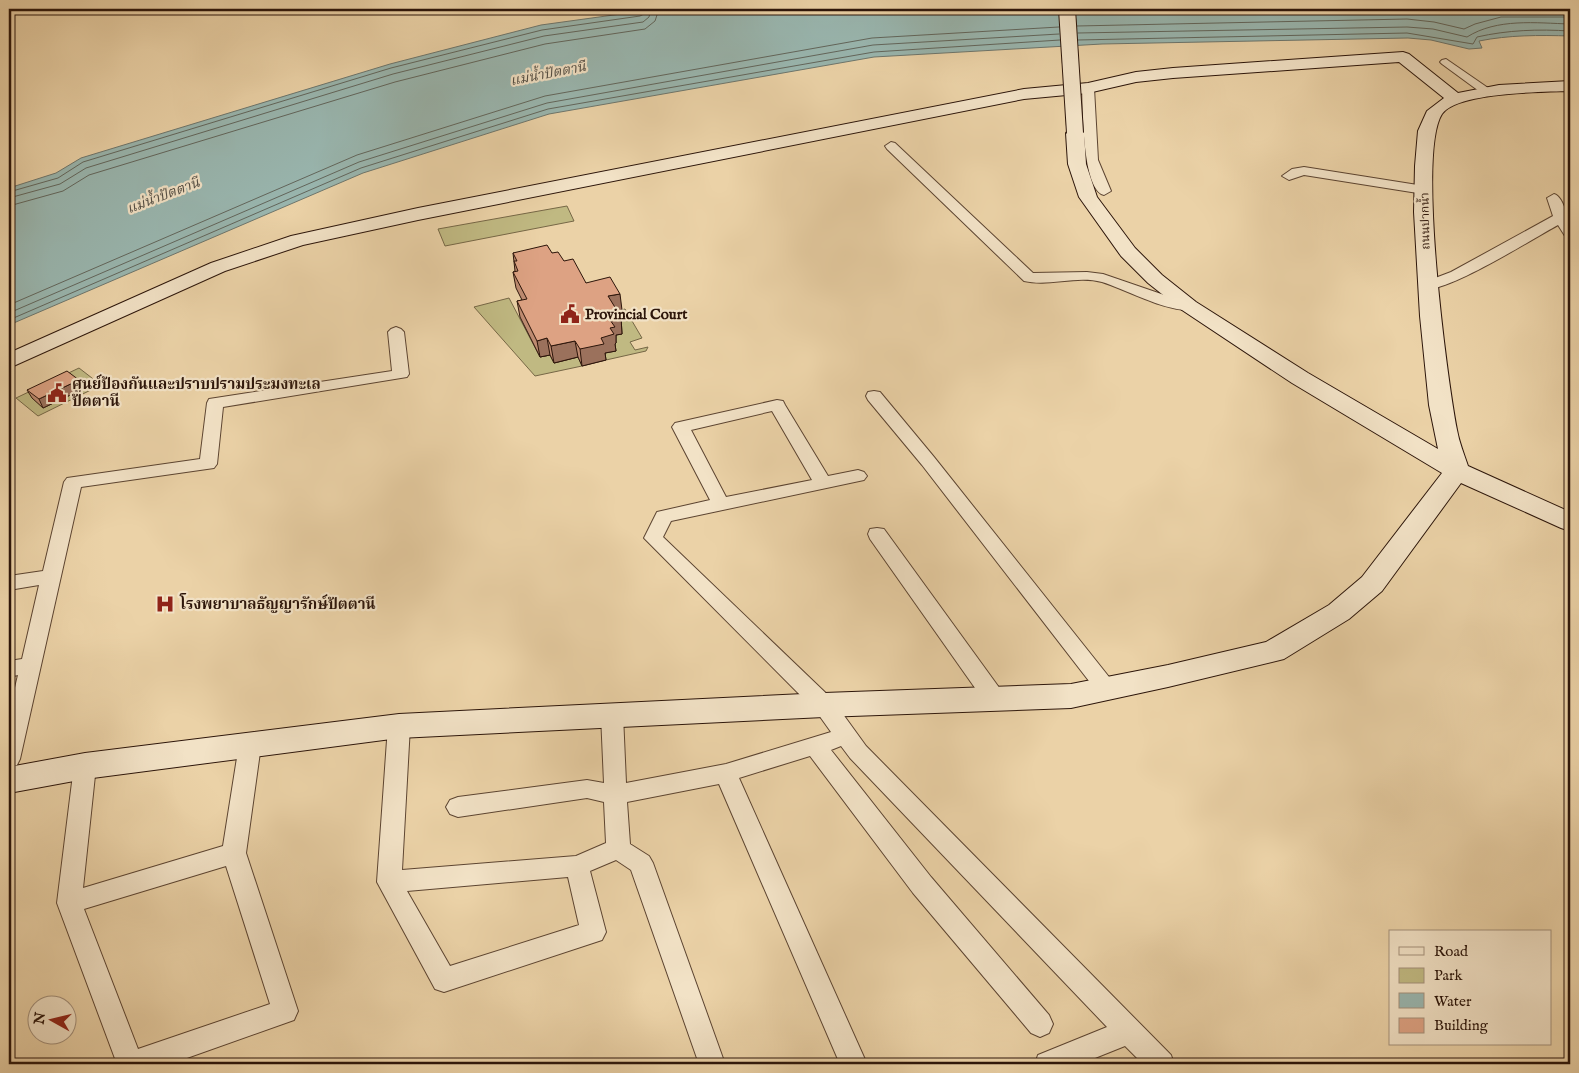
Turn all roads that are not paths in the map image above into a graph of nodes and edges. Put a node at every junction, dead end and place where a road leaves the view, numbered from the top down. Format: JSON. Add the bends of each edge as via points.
{"nodes":[{"id":1,"x":1067,"y":9,"type":"edge"},
{"id":2,"x":1446,"y":62,"type":"dead end"},
{"id":3,"x":1570,"y":86,"type":"edge"},
{"id":4,"x":1088,"y":88,"type":"junction"},
{"id":5,"x":1487,"y":92,"type":"junction"},
{"id":6,"x":1454,"y":98,"type":"junction"},
{"id":7,"x":891,"y":146,"type":"dead end"},
{"id":8,"x":1288,"y":176,"type":"dead end"},
{"id":9,"x":1424,"y":190,"type":"junction"},
{"id":10,"x":1104,"y":191,"type":"dead end"},
{"id":11,"x":1554,"y":198,"type":"dead end"},
{"id":12,"x":1560,"y":218,"type":"junction"},
{"id":13,"x":1570,"y":233,"type":"edge"},
{"id":14,"x":1427,"y":286,"type":"junction"},
{"id":15,"x":1189,"y":306,"type":"junction"},
{"id":16,"x":396,"y":332,"type":"dead end"},
{"id":17,"x":9,"y":361,"type":"edge"},
{"id":18,"x":874,"y":396,"type":"dead end"},
{"id":19,"x":1457,"y":471,"type":"junction"},
{"id":20,"x":858,"y":476,"type":"dead end"},
{"id":21,"x":823,"y":483,"type":"junction"},
{"id":22,"x":721,"y":504,"type":"junction"},
{"id":23,"x":1570,"y":522,"type":"edge"},
{"id":24,"x":877,"y":534,"type":"dead end"},
{"id":25,"x":51,"y":576,"type":"junction"},
{"id":26,"x":9,"y":583,"type":"edge"},
{"id":27,"x":30,"y":665,"type":"junction"},
{"id":28,"x":9,"y":669,"type":"edge"},
{"id":29,"x":1106,"y":688,"type":"junction"},
{"id":30,"x":995,"y":699,"type":"junction"},
{"id":31,"x":824,"y":705,"type":"junction"},
{"id":32,"x":612,"y":715,"type":"junction"},
{"id":33,"x":399,"y":726,"type":"junction"},
{"id":34,"x":846,"y":736,"type":"junction"},
{"id":35,"x":250,"y":745,"type":"junction"},
{"id":36,"x":815,"y":746,"type":"junction"},
{"id":37,"x":9,"y":759,"type":"edge"},
{"id":38,"x":85,"y":766,"type":"junction"},
{"id":39,"x":726,"y":773,"type":"junction"},
{"id":40,"x":9,"y":780,"type":"edge"},
{"id":41,"x":614,"y":795,"type":"junction"},
{"id":42,"x":458,"y":807,"type":"dead end"},
{"id":43,"x":618,"y":849,"type":"junction"},
{"id":44,"x":234,"y":853,"type":"junction"},
{"id":45,"x":577,"y":866,"type":"junction"},
{"id":46,"x":389,"y":882,"type":"junction"},
{"id":47,"x":69,"y":904,"type":"junction"},
{"id":48,"x":1040,"y":1024,"type":"dead end"},
{"id":49,"x":1128,"y":1031,"type":"junction"},
{"id":50,"x":712,"y":1063,"type":"dead end"},
{"id":51,"x":132,"y":1064,"type":"edge"},
{"id":52,"x":854,"y":1064,"type":"edge"},
{"id":53,"x":1048,"y":1064,"type":"edge"},
{"id":54,"x":1161,"y":1064,"type":"edge"}],
"edges":[{"from":1,"to":15,"type":"street","bridge":true,"via":[[1077,164],[1088,197],[1128,252]]},
{"from":2,"to":5,"type":"street"},
{"from":3,"to":5,"type":"street","name":"ถนนปากน้ำ"},
{"from":4,"to":6,"type":"street","via":[[1173,72],[1403,57]]},
{"from":4,"to":10,"type":"street","via":[[1092,160]]},
{"from":4,"to":17,"type":"street","via":[[1057,89],[993,99],[298,240],[218,267]]},
{"from":5,"to":6,"type":"street","name":"ถนนปากน้ำ"},
{"from":6,"to":9,"type":"street","name":"ถนนปากน้ำ","via":[[1436,110],[1427,124]]},
{"from":7,"to":15,"type":"street","via":[[1029,278],[1102,278],[1166,302]]},
{"from":8,"to":9,"type":"street","via":[[1304,171]]},
{"from":9,"to":14,"type":"street","name":"ถนนปากน้ำ"},
{"from":11,"to":12,"type":"street"},
{"from":12,"to":13,"type":"street"},
{"from":12,"to":14,"type":"street","via":[[1456,275]]},
{"from":14,"to":19,"type":"street","name":"ถนนปากน้ำ","via":[[1445,432]]},
{"from":15,"to":19,"type":"street","via":[[1300,378]]},
{"from":16,"to":25,"type":"street","via":[[401,374],[215,403],[208,464],[73,482]]},
{"from":18,"to":29,"type":"street"},
{"from":19,"to":23,"type":"main road"},
{"from":19,"to":29,"type":"street","via":[[1372,584],[1339,612],[1274,652]]},
{"from":20,"to":21,"type":"street"},
{"from":21,"to":22,"type":"street"},
{"from":21,"to":22,"type":"street","via":[[777,405],[681,427]]},
{"from":22,"to":31,"type":"street","via":[[664,516],[653,538]]},
{"from":24,"to":30,"type":"street"},
{"from":25,"to":26,"type":"street"},
{"from":25,"to":27,"type":"street"},
{"from":27,"to":28,"type":"street"},
{"from":27,"to":37,"type":"street"},
{"from":29,"to":30,"type":"street","via":[[1071,696]]},
{"from":30,"to":31,"type":"street"},
{"from":31,"to":32,"type":"street"},
{"from":31,"to":34,"type":"street"},
{"from":32,"to":33,"type":"street"},
{"from":32,"to":41,"type":"street"},
{"from":33,"to":35,"type":"street"},
{"from":33,"to":46,"type":"street"},
{"from":34,"to":36,"type":"street"},
{"from":34,"to":49,"type":"street"},
{"from":35,"to":38,"type":"street"},
{"from":35,"to":44,"type":"street"},
{"from":36,"to":39,"type":"street"},
{"from":36,"to":48,"type":"street","via":[[922,885]]},
{"from":38,"to":40,"type":"street"},
{"from":38,"to":47,"type":"street"},
{"from":39,"to":41,"type":"street"},
{"from":39,"to":52,"type":"street"},
{"from":41,"to":42,"type":"street","via":[[587,789]]},
{"from":41,"to":43,"type":"street"},
{"from":43,"to":45,"type":"street"},
{"from":43,"to":50,"type":"street","via":[[641,863]]},
{"from":44,"to":47,"type":"street"},
{"from":44,"to":51,"type":"street","via":[[285,1011]]},
{"from":45,"to":46,"type":"street"},
{"from":45,"to":46,"type":"street","via":[[593,932],[444,980]]},
{"from":47,"to":51,"type":"street"},
{"from":49,"to":53,"type":"street"},
{"from":49,"to":54,"type":"street"}]}
